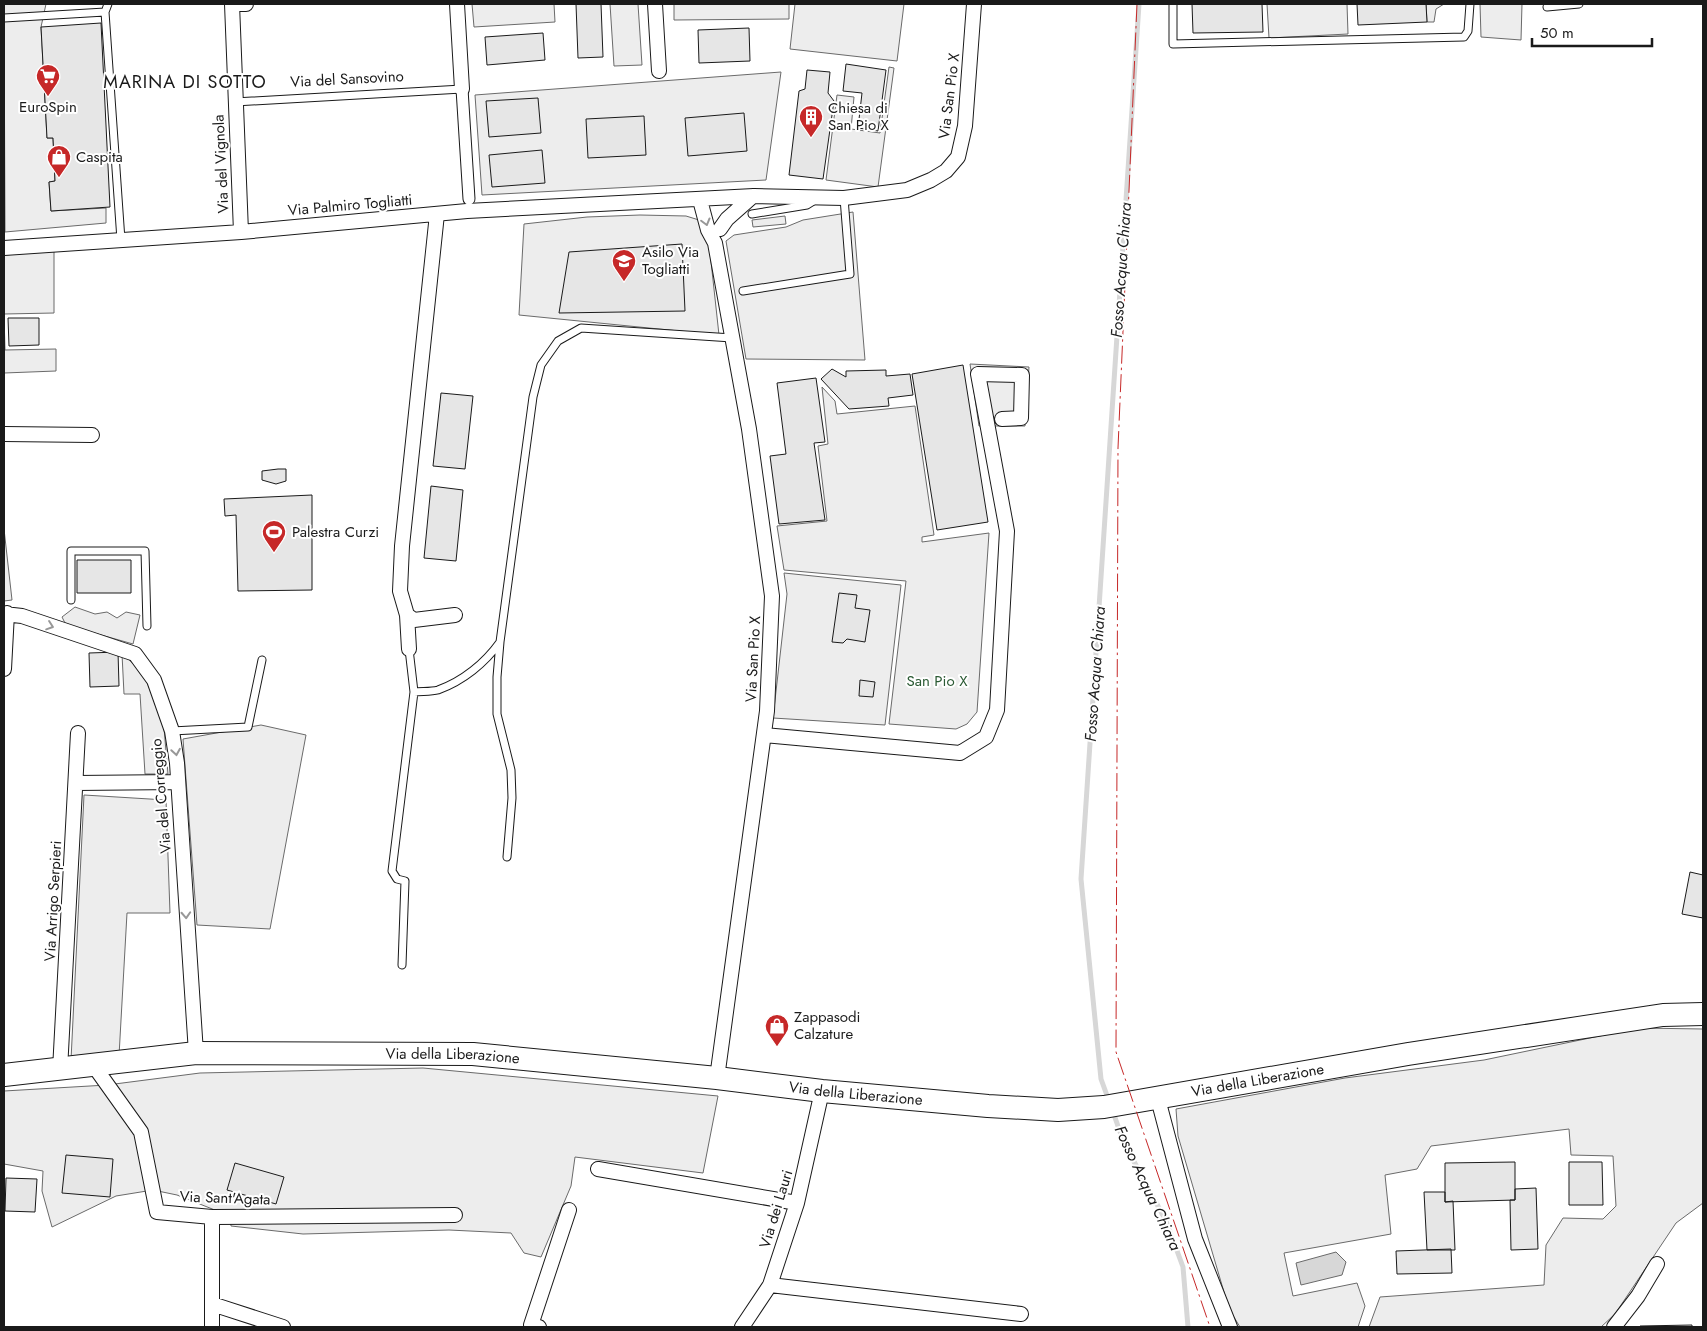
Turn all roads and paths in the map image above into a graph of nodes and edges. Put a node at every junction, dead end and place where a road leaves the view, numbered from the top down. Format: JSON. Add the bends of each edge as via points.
{"nodes":[{"id":1,"x":108,"y":4,"type":"edge"},
{"id":2,"x":232,"y":4,"type":"edge"},
{"id":3,"x":246,"y":4,"type":"edge"},
{"id":4,"x":457,"y":4,"type":"edge"},
{"id":5,"x":655,"y":4,"type":"edge"},
{"id":6,"x":974,"y":4,"type":"edge"},
{"id":7,"x":1173,"y":4,"type":"edge"},
{"id":8,"x":1470,"y":4,"type":"edge"},
{"id":9,"x":1579,"y":4,"type":"edge"},
{"id":10,"x":1548,"y":7,"type":"dead end"},
{"id":11,"x":105,"y":12,"type":"junction"},
{"id":12,"x":4,"y":18,"type":"edge"},
{"id":13,"x":660,"y":71,"type":"dead end"},
{"id":14,"x":462,"y":90,"type":"junction"},
{"id":15,"x":234,"y":102,"type":"junction"},
{"id":16,"x":754,"y":196,"type":"junction"},
{"id":17,"x":817,"y":198,"type":"junction"},
{"id":18,"x":844,"y":198,"type":"junction"},
{"id":19,"x":469,"y":199,"type":"dead end"},
{"id":20,"x":720,"y":199,"type":"junction"},
{"id":21,"x":700,"y":200,"type":"junction"},
{"id":22,"x":437,"y":214,"type":"junction"},
{"id":23,"x":752,"y":214,"type":"dead end"},
{"id":24,"x":720,"y":229,"type":"junction"},
{"id":25,"x":241,"y":232,"type":"junction"},
{"id":26,"x":121,"y":240,"type":"junction"},
{"id":27,"x":715,"y":242,"type":"junction"},
{"id":28,"x":4,"y":248,"type":"edge"},
{"id":29,"x":743,"y":291,"type":"dead end"},
{"id":30,"x":732,"y":338,"type":"junction"},
{"id":31,"x":1002,"y":419,"type":"dead end"},
{"id":32,"x":4,"y":434,"type":"edge"},
{"id":33,"x":92,"y":435,"type":"dead end"},
{"id":34,"x":71,"y":600,"type":"dead end"},
{"id":35,"x":6,"y":614,"type":"edge"},
{"id":36,"x":406,"y":615,"type":"junction"},
{"id":37,"x":455,"y":615,"type":"dead end"},
{"id":38,"x":147,"y":626,"type":"dead end"},
{"id":39,"x":500,"y":642,"type":"junction"},
{"id":40,"x":409,"y":649,"type":"joint"},
{"id":41,"x":262,"y":660,"type":"dead end"},
{"id":42,"x":4,"y":669,"type":"edge"},
{"id":43,"x":414,"y":692,"type":"junction"},
{"id":44,"x":172,"y":731,"type":"junction"},
{"id":45,"x":78,"y":733,"type":"dead end"},
{"id":46,"x":764,"y":735,"type":"junction"},
{"id":47,"x":178,"y":782,"type":"junction"},
{"id":48,"x":76,"y":783,"type":"junction"},
{"id":49,"x":507,"y":857,"type":"dead end"},
{"id":50,"x":402,"y":965,"type":"dead end"},
{"id":51,"x":1703,"y":1014,"type":"edge"},
{"id":52,"x":196,"y":1053,"type":"junction"},
{"id":53,"x":94,"y":1066,"type":"junction"},
{"id":54,"x":60,"y":1070,"type":"junction"},
{"id":55,"x":4,"y":1075,"type":"edge"},
{"id":56,"x":718,"y":1078,"type":"junction"},
{"id":57,"x":822,"y":1091,"type":"junction"},
{"id":58,"x":1158,"y":1099,"type":"junction"},
{"id":59,"x":598,"y":1169,"type":"dead end"},
{"id":60,"x":797,"y":1204,"type":"junction"},
{"id":61,"x":569,"y":1210,"type":"dead end"},
{"id":62,"x":455,"y":1215,"type":"dead end"},
{"id":63,"x":212,"y":1217,"type":"junction"},
{"id":64,"x":1657,"y":1264,"type":"dead end"},
{"id":65,"x":770,"y":1286,"type":"junction"},
{"id":66,"x":212,"y":1304,"type":"junction"},
{"id":67,"x":1021,"y":1314,"type":"dead end"},
{"id":68,"x":212,"y":1327,"type":"edge"},
{"id":69,"x":283,"y":1327,"type":"edge"},
{"id":70,"x":539,"y":1327,"type":"edge"},
{"id":71,"x":742,"y":1327,"type":"edge"},
{"id":72,"x":1230,"y":1327,"type":"edge"},
{"id":73,"x":1614,"y":1327,"type":"edge"}],
"edges":[{"from":1,"to":11,"type":"lane"},
{"from":2,"to":3,"type":"street","name":"Via del Vignola"},
{"from":2,"to":15,"type":"street","name":"Via del Vignola"},
{"from":4,"to":14,"type":"street"},
{"from":5,"to":13,"type":"street"},
{"from":6,"to":18,"type":"street","name":"Via San Pio X","via":[[965,126],[958,157],[946,171],[907,190]]},
{"from":7,"to":8,"type":"lane","via":[[1173,44],[1464,37],[1468,31]]},
{"from":9,"to":10,"type":"lane"},
{"from":11,"to":12,"type":"lane"},
{"from":11,"to":26,"type":"lane"},
{"from":14,"to":15,"type":"lane","name":"Via del Sansovino"},
{"from":14,"to":19,"type":"street"},
{"from":15,"to":25,"type":"street","name":"Via del Vignola"},
{"from":16,"to":17,"type":"street","name":"Via San Pio X"},
{"from":16,"to":20,"type":"street","name":"Via San Pio X"},
{"from":16,"to":24,"type":"street"},
{"from":17,"to":18,"type":"street","name":"Via San Pio X"},
{"from":17,"to":23,"type":"lane","via":[[807,205]]},
{"from":18,"to":29,"type":"lane","via":[[850,274]]},
{"from":20,"to":21,"type":"street","name":"Via San Pio X"},
{"from":20,"to":24,"type":"street"},
{"from":21,"to":22,"type":"street","name":"Via Palmiro Togliatti"},
{"from":21,"to":27,"type":"street","name":"Via San Pio X","one_way":true,"via":[[708,230]]},
{"from":22,"to":25,"type":"street","name":"Via Palmiro Togliatti"},
{"from":22,"to":36,"type":"street","via":[[402,546],[400,591]]},
{"from":24,"to":27,"type":"street"},
{"from":25,"to":26,"type":"street","name":"Via Palmiro Togliatti"},
{"from":26,"to":28,"type":"street","name":"Via Palmiro Togliatti"},
{"from":27,"to":30,"type":"street","name":"Via San Pio X"},
{"from":30,"to":39,"type":"lane","via":[[581,328],[558,341],[541,365],[533,397]]},
{"from":30,"to":46,"type":"street","name":"Via San Pio X","via":[[749,429],[772,596]]},
{"from":31,"to":46,"type":"street","via":[[1020,418],[1022,375],[978,374],[1007,531],[997,710],[986,737],[960,753]]},
{"from":32,"to":33,"type":"street"},
{"from":34,"to":38,"type":"lane","via":[[71,552],[145,551]]},
{"from":35,"to":42,"type":"street"},
{"from":35,"to":44,"type":"street","name":"Via del Correggio","one_way":true,"via":[[136,654],[154,680]]},
{"from":36,"to":37,"type":"street","via":[[414,620]]},
{"from":36,"to":40,"type":"street"},
{"from":39,"to":43,"type":"lane","via":[[470,673],[437,690]]},
{"from":39,"to":49,"type":"lane","via":[[497,714],[512,780]]},
{"from":40,"to":43,"type":"lane"},
{"from":41,"to":44,"type":"lane","via":[[248,727]]},
{"from":43,"to":50,"type":"lane","via":[[392,871],[397,880],[405,881]]},
{"from":44,"to":47,"type":"street","name":"Via del Correggio","one_way":true},
{"from":45,"to":48,"type":"street","name":"Via Arrigo Serpieri"},
{"from":46,"to":56,"type":"street","name":"Via San Pio X"},
{"from":47,"to":48,"type":"street"},
{"from":47,"to":52,"type":"street","name":"Via del Correggio","one_way":true},
{"from":48,"to":54,"type":"street","name":"Via Arrigo Serpieri"},
{"from":51,"to":58,"type":"main road","name":"Via della Liberazione","via":[[1663,1015],[1408,1054]]},
{"from":52,"to":53,"type":"main road","name":"Via della Liberazione"},
{"from":52,"to":56,"type":"main road","name":"Via della Liberazione","via":[[474,1054]]},
{"from":53,"to":54,"type":"main road","name":"Via della Liberazione"},
{"from":53,"to":63,"type":"street","name":"Via Sant'Agata","via":[[141,1132],[157,1212]]},
{"from":54,"to":55,"type":"main road","name":"Via della Liberazione"},
{"from":56,"to":57,"type":"main road","name":"Via della Liberazione"},
{"from":57,"to":58,"type":"main road","name":"Via della Liberazione","via":[[1058,1110]]},
{"from":57,"to":60,"type":"street","name":"Via dei Lauri"},
{"from":58,"to":72,"type":"street","via":[[1195,1239]]},
{"from":59,"to":60,"type":"street"},
{"from":60,"to":65,"type":"street","name":"Via dei Lauri"},
{"from":61,"to":70,"type":"street","via":[[531,1325]]},
{"from":62,"to":63,"type":"street","name":"Via Sant'Agata"},
{"from":63,"to":66,"type":"street"},
{"from":64,"to":73,"type":"street"},
{"from":65,"to":67,"type":"street"},
{"from":65,"to":71,"type":"street","name":"Via dei Lauri"},
{"from":66,"to":68,"type":"street"},
{"from":66,"to":69,"type":"street"}]}
